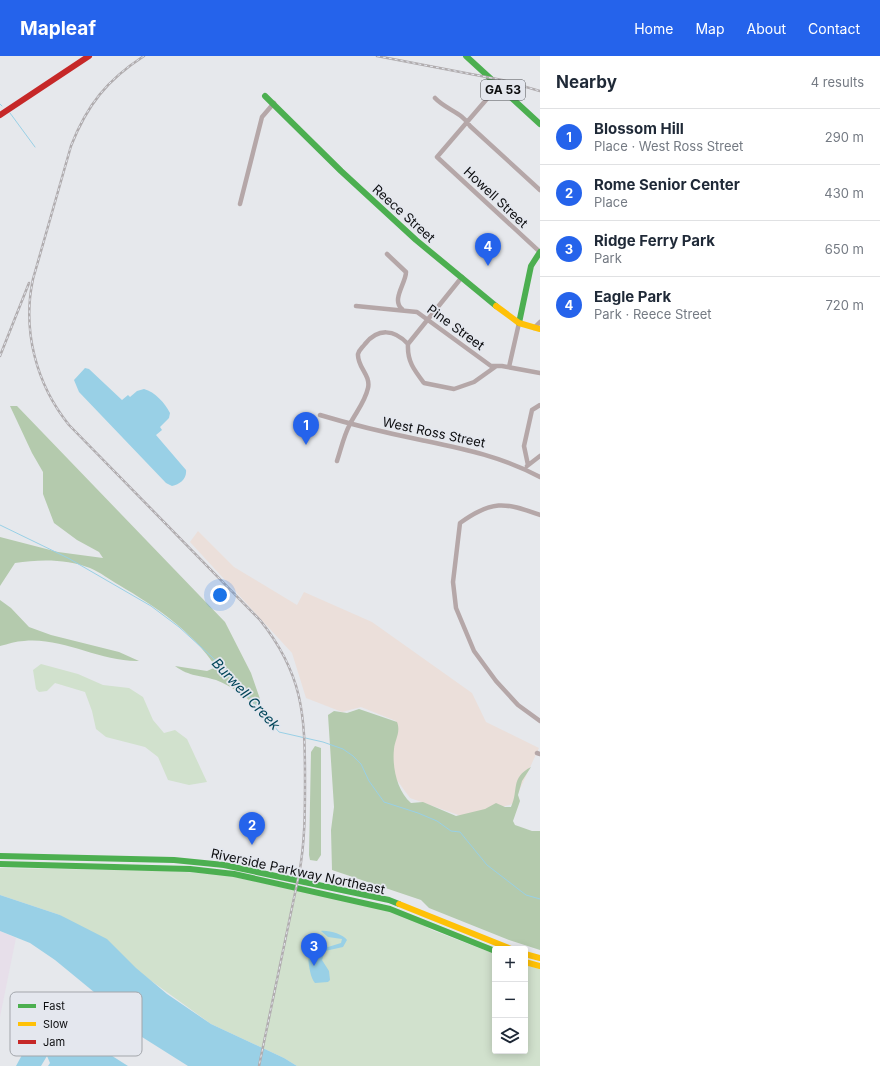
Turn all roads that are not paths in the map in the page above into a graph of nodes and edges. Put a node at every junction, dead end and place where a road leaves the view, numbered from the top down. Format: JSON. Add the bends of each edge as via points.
{"nodes":[{"id":1,"x":89,"y":56,"type":"edge"},
{"id":2,"x":466,"y":56,"type":"edge"},
{"id":3,"x":498,"y":86,"type":"junction"},
{"id":4,"x":265,"y":96,"type":"dead end"},
{"id":5,"x":435,"y":98,"type":"dead end"},
{"id":6,"x":274,"y":104,"type":"junction"},
{"id":7,"x":0,"y":115,"type":"edge"},
{"id":8,"x":468,"y":122,"type":"junction"},
{"id":9,"x":540,"y":124,"type":"edge"},
{"id":10,"x":540,"y":190,"type":"edge"},
{"id":11,"x":240,"y":204,"type":"dead end"},
{"id":12,"x":540,"y":252,"type":"edge"},
{"id":13,"x":387,"y":254,"type":"dead end"},
{"id":14,"x":462,"y":277,"type":"junction"},
{"id":15,"x":356,"y":306,"type":"dead end"},
{"id":16,"x":402,"y":309,"type":"junction"},
{"id":17,"x":428,"y":319,"type":"junction"},
{"id":18,"x":540,"y":322,"type":"edge"},
{"id":19,"x":519,"y":323,"type":"junction"},
{"id":20,"x":537,"y":328,"type":"edge"},
{"id":21,"x":408,"y":344,"type":"junction"},
{"id":22,"x":495,"y":367,"type":"junction"},
{"id":23,"x":509,"y":367,"type":"junction"},
{"id":24,"x":540,"y":373,"type":"edge"},
{"id":25,"x":540,"y":405,"type":"edge"},
{"id":26,"x":320,"y":415,"type":"dead end"},
{"id":27,"x":350,"y":424,"type":"junction"},
{"id":28,"x":540,"y":456,"type":"edge"},
{"id":29,"x":337,"y":461,"type":"dead end"},
{"id":30,"x":526,"y":467,"type":"junction"},
{"id":31,"x":540,"y":477,"type":"edge"},
{"id":32,"x":540,"y":515,"type":"edge"},
{"id":33,"x":540,"y":721,"type":"edge"},
{"id":34,"x":0,"y":856,"type":"edge"},
{"id":35,"x":0,"y":864,"type":"edge"},
{"id":36,"x":504,"y":946,"type":"edge"},
{"id":37,"x":492,"y":950,"type":"edge"},
{"id":38,"x":528,"y":955,"type":"edge"},
{"id":39,"x":540,"y":958,"type":"edge"},
{"id":40,"x":528,"y":963,"type":"edge"},
{"id":41,"x":540,"y":966,"type":"edge"}],
"edges":[{"from":1,"to":7,"type":"main road"},
{"from":2,"to":3,"type":"main road","number":"GA 53"},
{"from":3,"to":8,"type":"street"},
{"from":3,"to":9,"type":"main road","number":"GA 53"},
{"from":4,"to":6,"type":"main road","name":"Reece Street"},
{"from":5,"to":8,"type":"street"},
{"from":6,"to":11,"type":"street","via":[[262,117]]},
{"from":6,"to":14,"type":"main road","name":"Reece Street","via":[[357,186],[416,240]]},
{"from":8,"to":10,"type":"street"},
{"from":8,"to":12,"type":"street","name":"Howell Street","via":[[437,157]]},
{"from":12,"to":19,"type":"main road","via":[[531,266]]},
{"from":13,"to":16,"type":"street","via":[[406,272],[399,298]]},
{"from":14,"to":17,"type":"street"},
{"from":14,"to":19,"type":"main road","name":"Reece Street"},
{"from":15,"to":16,"type":"street","name":"Pine Street"},
{"from":16,"to":17,"type":"street","name":"Pine Street","via":[[417,312]]},
{"from":17,"to":21,"type":"street"},
{"from":17,"to":22,"type":"street","name":"Pine Street"},
{"from":18,"to":20,"type":"street"},
{"from":19,"to":20,"type":"main road","name":"Reece Street"},
{"from":19,"to":23,"type":"street"},
{"from":21,"to":22,"type":"street","via":[[412,369],[424,383],[454,390],[474,382]]},
{"from":21,"to":27,"type":"street","via":[[396,334],[380,333],[371,337],[360,349],[358,359],[368,377],[368,388]]},
{"from":22,"to":23,"type":"street"},
{"from":23,"to":24,"type":"street"},
{"from":25,"to":30,"type":"street","via":[[532,410],[524,446]]},
{"from":26,"to":27,"type":"street","name":"West Ross Street"},
{"from":27,"to":29,"type":"street"},
{"from":27,"to":30,"type":"street","name":"West Ross Street","via":[[471,450]]},
{"from":28,"to":30,"type":"street"},
{"from":30,"to":31,"type":"street","name":"West Ross Street"},
{"from":32,"to":33,"type":"street","via":[[508,505],[499,505],[476,512],[460,523],[453,582],[456,608],[474,652],[518,705]]},
{"from":34,"to":36,"type":"main road","name":"Riverside Parkway Northeast","via":[[174,860],[224,865],[389,900]]},
{"from":35,"to":37,"type":"main road","name":"Riverside Parkway Northeast","via":[[190,869],[234,874],[390,909]]},
{"from":38,"to":39,"type":"main road"},
{"from":40,"to":41,"type":"main road"}]}
